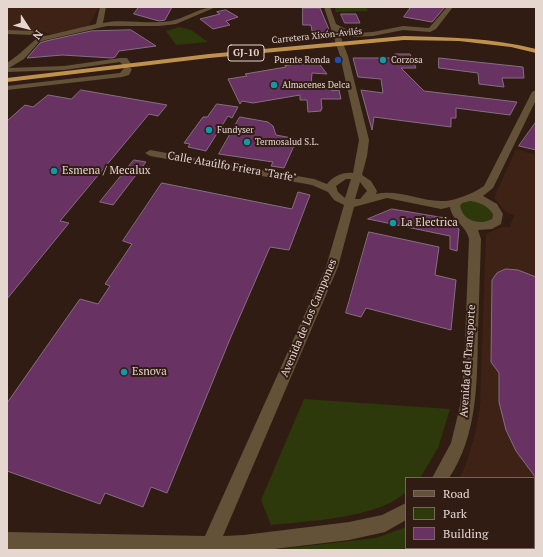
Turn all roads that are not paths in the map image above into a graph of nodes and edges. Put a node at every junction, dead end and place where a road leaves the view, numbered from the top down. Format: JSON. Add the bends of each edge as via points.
{"nodes":[{"id":1,"x":103,"y":7,"type":"edge"},
{"id":2,"x":213,"y":7,"type":"edge"},
{"id":3,"x":327,"y":7,"type":"edge"},
{"id":4,"x":450,"y":7,"type":"edge"},
{"id":5,"x":100,"y":25,"type":"junction"},
{"id":6,"x":336,"y":28,"type":"junction"},
{"id":7,"x":7,"y":32,"type":"edge"},
{"id":8,"x":44,"y":38,"type":"junction"},
{"id":9,"x":485,"y":42,"type":"junction"},
{"id":10,"x":536,"y":44,"type":"edge"},
{"id":11,"x":511,"y":45,"type":"junction"},
{"id":12,"x":536,"y":51,"type":"edge"},
{"id":13,"x":536,"y":55,"type":"edge"},
{"id":14,"x":7,"y":66,"type":"edge"},
{"id":15,"x":7,"y":70,"type":"edge"},
{"id":16,"x":7,"y":80,"type":"edge"},
{"id":17,"x":7,"y":88,"type":"edge"},
{"id":18,"x":536,"y":92,"type":"edge"},
{"id":19,"x":150,"y":153,"type":"dead end"},
{"id":20,"x":357,"y":177,"type":"junction"},
{"id":21,"x":333,"y":185,"type":"junction"},
{"id":22,"x":371,"y":186,"type":"junction"},
{"id":23,"x":488,"y":188,"type":"junction"},
{"id":24,"x":387,"y":195,"type":"junction"},
{"id":25,"x":475,"y":197,"type":"junction"},
{"id":26,"x":368,"y":199,"type":"junction"},
{"id":27,"x":350,"y":203,"type":"junction"},
{"id":28,"x":494,"y":206,"type":"junction"},
{"id":29,"x":455,"y":208,"type":"junction"},
{"id":30,"x":467,"y":223,"type":"junction"},
{"id":31,"x":483,"y":227,"type":"junction"},
{"id":32,"x":475,"y":239,"type":"junction"},
{"id":33,"x":441,"y":477,"type":"edge"},
{"id":34,"x":405,"y":511,"type":"edge"},
{"id":35,"x":7,"y":542,"type":"edge"},
{"id":36,"x":208,"y":550,"type":"edge"}],
"edges":[{"from":1,"to":5,"type":"street","via":[[98,22]]},
{"from":2,"to":5,"type":"street","via":[[168,23]]},
{"from":3,"to":6,"type":"street","name":"Avenida de Los Campones"},
{"from":4,"to":6,"type":"street","via":[[430,30],[403,28],[358,35]]},
{"from":5,"to":8,"type":"street"},
{"from":6,"to":20,"type":"street","name":"Avenida de Los Campones","via":[[364,140]]},
{"from":7,"to":8,"type":"street","via":[[34,33]]},
{"from":8,"to":14,"type":"street"},
{"from":9,"to":11,"type":"highway","name":"Carretera Xixón-Avilés","number":"GJ-10"},
{"from":9,"to":13,"type":"highway"},
{"from":9,"to":16,"type":"highway","name":"Carretera Xixón-Avilés","number":"GJ-10","via":[[434,38],[374,40]]},
{"from":10,"to":11,"type":"highway","name":"Carretera Xixón-Avilés","number":"GJ-10"},
{"from":11,"to":12,"type":"highway","name":"Carretera Xixón-Avilés","number":"GJ-10"},
{"from":15,"to":17,"type":"street","via":[[28,71],[120,60],[124,60],[127,66],[126,73],[122,75]]},
{"from":18,"to":23,"type":"street"},
{"from":19,"to":21,"type":"street","name":"Calle Ataúlfo Friera \"Tarfe\""},
{"from":20,"to":21,"type":"street","via":[[344,176]]},
{"from":20,"to":22,"type":"street"},
{"from":20,"to":27,"type":"street","name":"Avenida de Los Campones"},
{"from":21,"to":27,"type":"street","name":"Calle Ataúlfo Friera \"Tarfe\"","via":[[337,198]]},
{"from":22,"to":24,"type":"street"},
{"from":22,"to":26,"type":"street","via":[[372,191]]},
{"from":23,"to":25,"type":"street"},
{"from":23,"to":28,"type":"street","via":[[488,196]]},
{"from":24,"to":26,"type":"street"},
{"from":24,"to":29,"type":"street"},
{"from":25,"to":28,"type":"street"},
{"from":25,"to":29,"type":"street","via":[[463,198]]},
{"from":26,"to":27,"type":"street"},
{"from":27,"to":36,"type":"street","name":"Avenida de Los Campones","via":[[332,267]]},
{"from":28,"to":31,"type":"street","via":[[498,214],[497,221]]},
{"from":29,"to":30,"type":"street"},
{"from":30,"to":31,"type":"street"},
{"from":30,"to":32,"type":"street"},
{"from":31,"to":32,"type":"street"},
{"from":32,"to":33,"type":"street","name":"Avenida del Transporte","via":[[467,404],[456,449]]},
{"from":34,"to":35,"type":"street","via":[[385,523],[349,531],[244,544]]}]}
